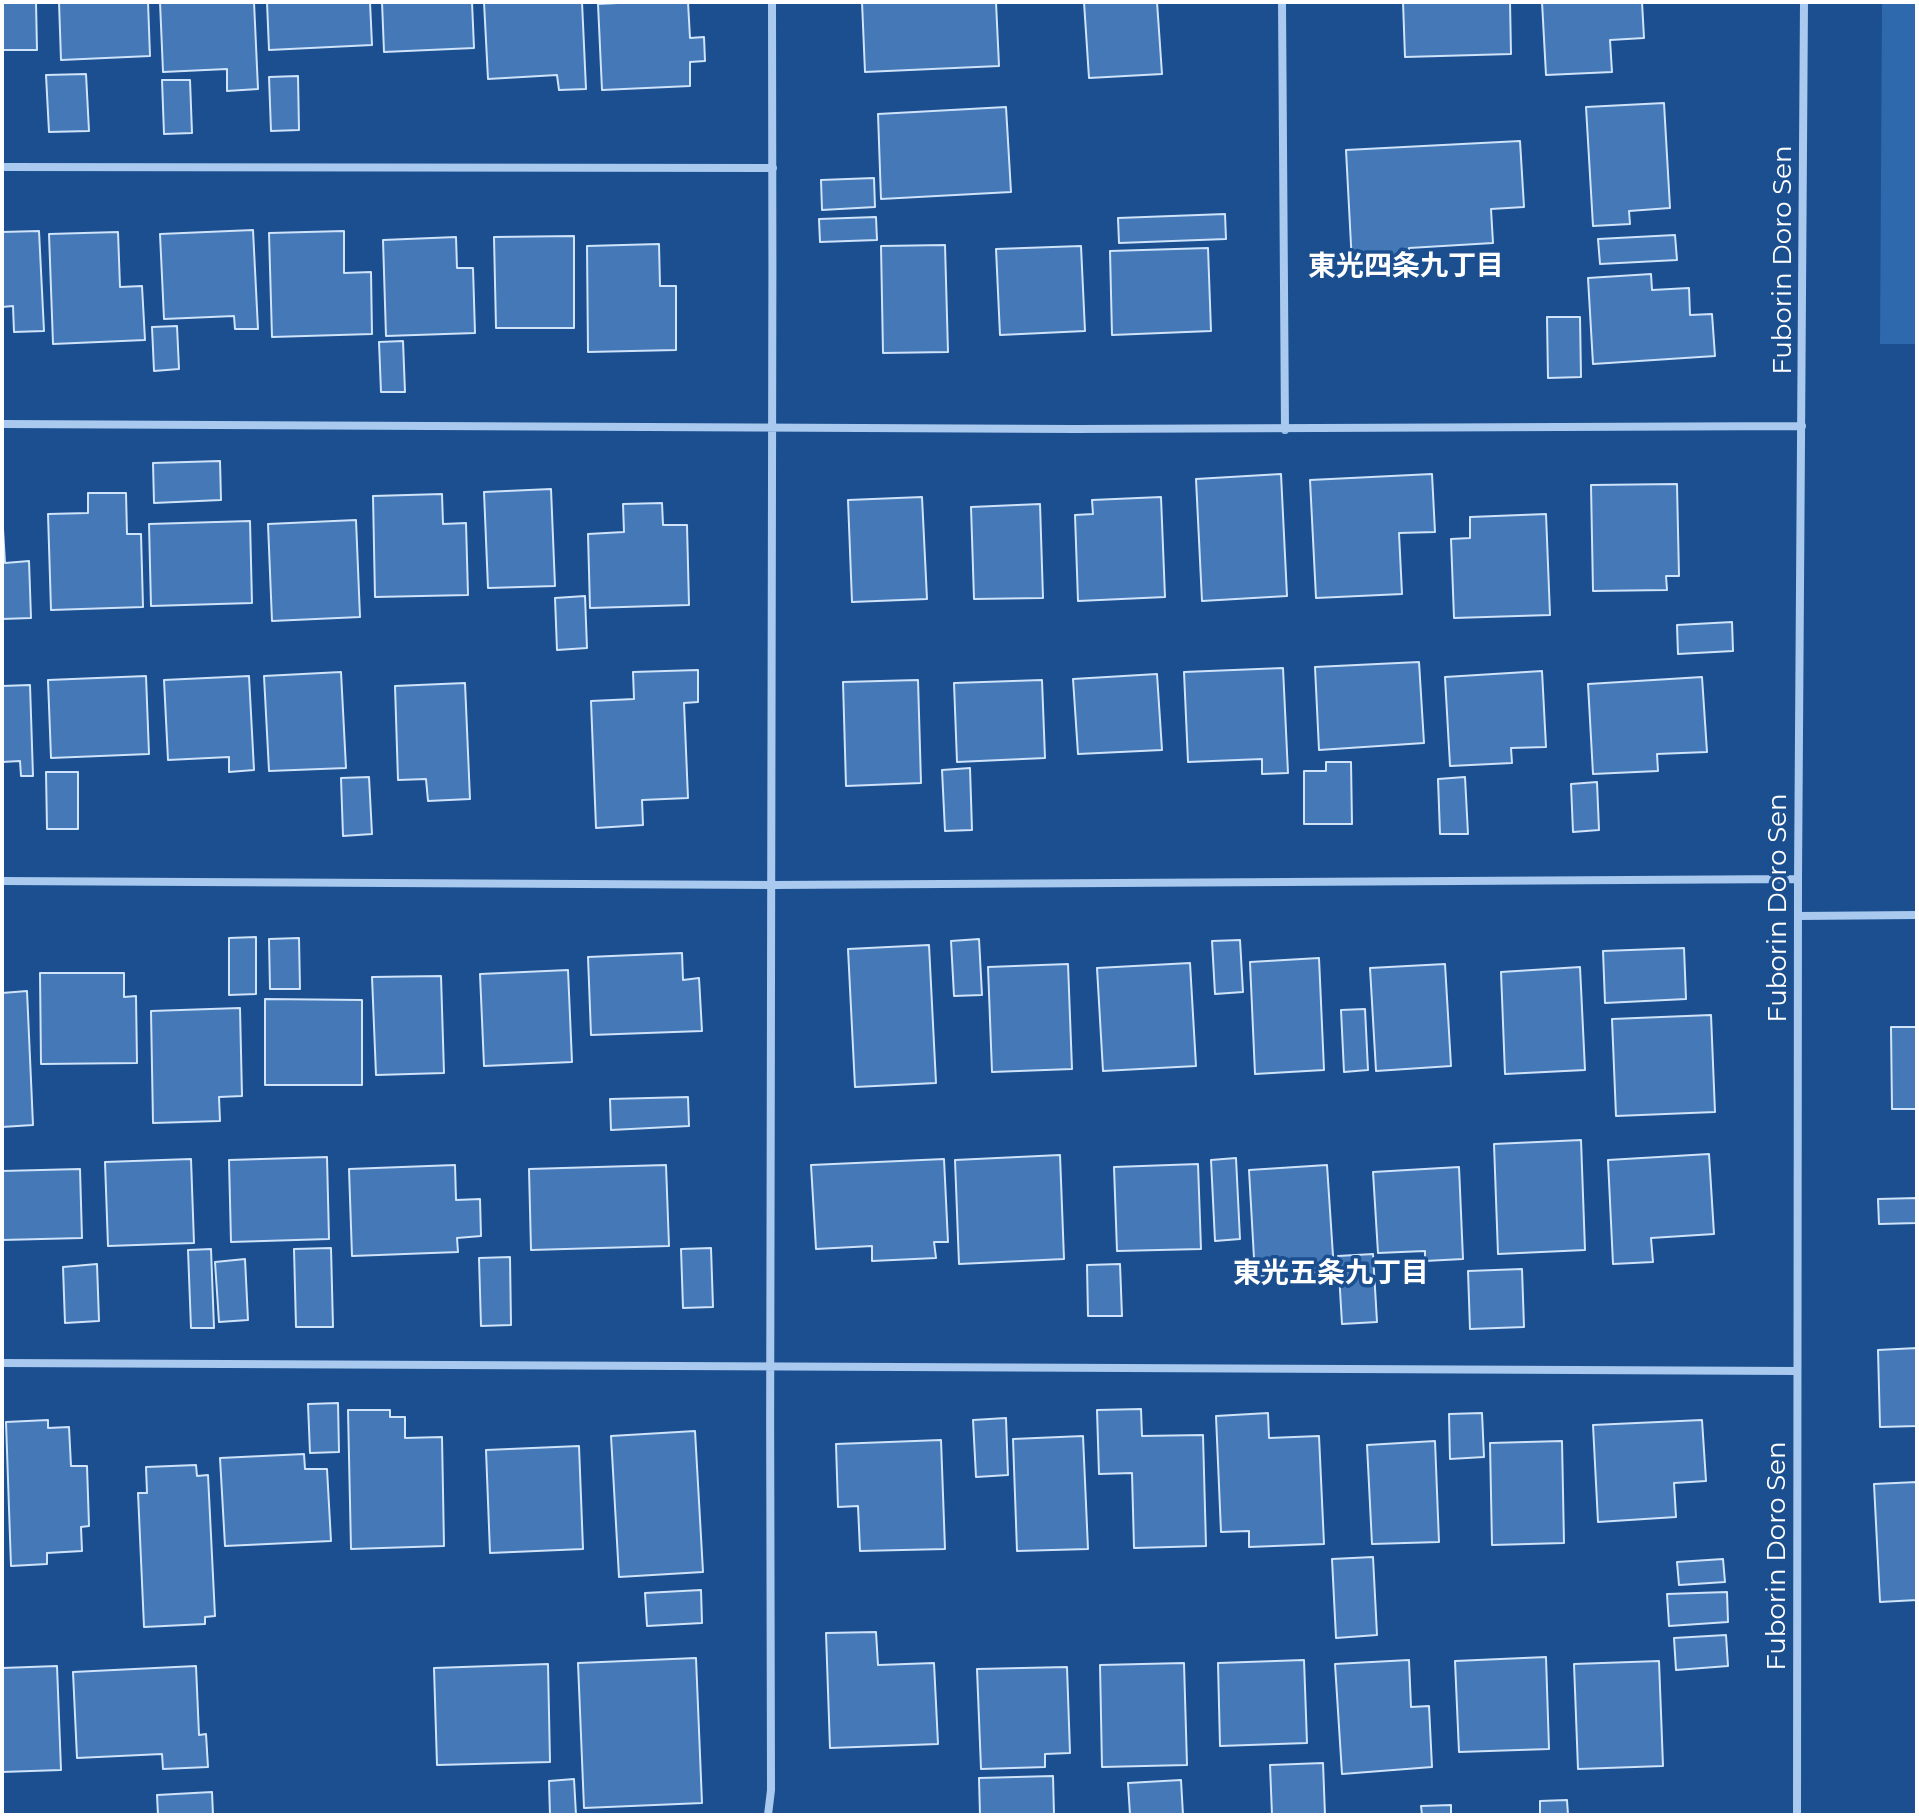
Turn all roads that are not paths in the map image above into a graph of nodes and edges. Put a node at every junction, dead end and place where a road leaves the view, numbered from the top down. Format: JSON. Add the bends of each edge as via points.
{"nodes":[{"id":1,"x":772,"y":2,"type":"edge"},
{"id":2,"x":1282,"y":2,"type":"edge"},
{"id":3,"x":1804,"y":2,"type":"edge"},
{"id":4,"x":2,"y":167,"type":"edge"},
{"id":5,"x":773,"y":168,"type":"junction"},
{"id":6,"x":2,"y":424,"type":"edge"},
{"id":7,"x":1802,"y":426,"type":"junction"},
{"id":8,"x":771,"y":430,"type":"junction"},
{"id":9,"x":1285,"y":430,"type":"junction"},
{"id":10,"x":1798,"y":879,"type":"junction"},
{"id":11,"x":2,"y":881,"type":"edge"},
{"id":12,"x":773,"y":885,"type":"junction"},
{"id":13,"x":1917,"y":915,"type":"edge"},
{"id":14,"x":1798,"y":916,"type":"junction"},
{"id":15,"x":2,"y":1363,"type":"edge"},
{"id":16,"x":769,"y":1365,"type":"junction"},
{"id":17,"x":1797,"y":1371,"type":"junction"},
{"id":18,"x":768,"y":1815,"type":"edge"},
{"id":19,"x":1797,"y":1815,"type":"edge"}],
"edges":[{"from":1,"to":5,"type":"street"},
{"from":2,"to":9,"type":"street"},
{"from":3,"to":7,"type":"street","name":"Fuborin Doro Sen"},
{"from":4,"to":5,"type":"street"},
{"from":5,"to":8,"type":"street"},
{"from":6,"to":8,"type":"street"},
{"from":7,"to":9,"type":"street"},
{"from":7,"to":10,"type":"street","name":"Fuborin Doro Sen"},
{"from":8,"to":9,"type":"street"},
{"from":8,"to":12,"type":"street"},
{"from":10,"to":12,"type":"street"},
{"from":10,"to":14,"type":"street","name":"Fuborin Doro Sen"},
{"from":11,"to":12,"type":"street"},
{"from":12,"to":16,"type":"street"},
{"from":13,"to":14,"type":"street"},
{"from":14,"to":17,"type":"street","name":"Fuborin Doro Sen"},
{"from":15,"to":16,"type":"street"},
{"from":16,"to":17,"type":"street"},
{"from":16,"to":18,"type":"street"},
{"from":17,"to":19,"type":"street","name":"Fuborin Doro Sen"}]}
